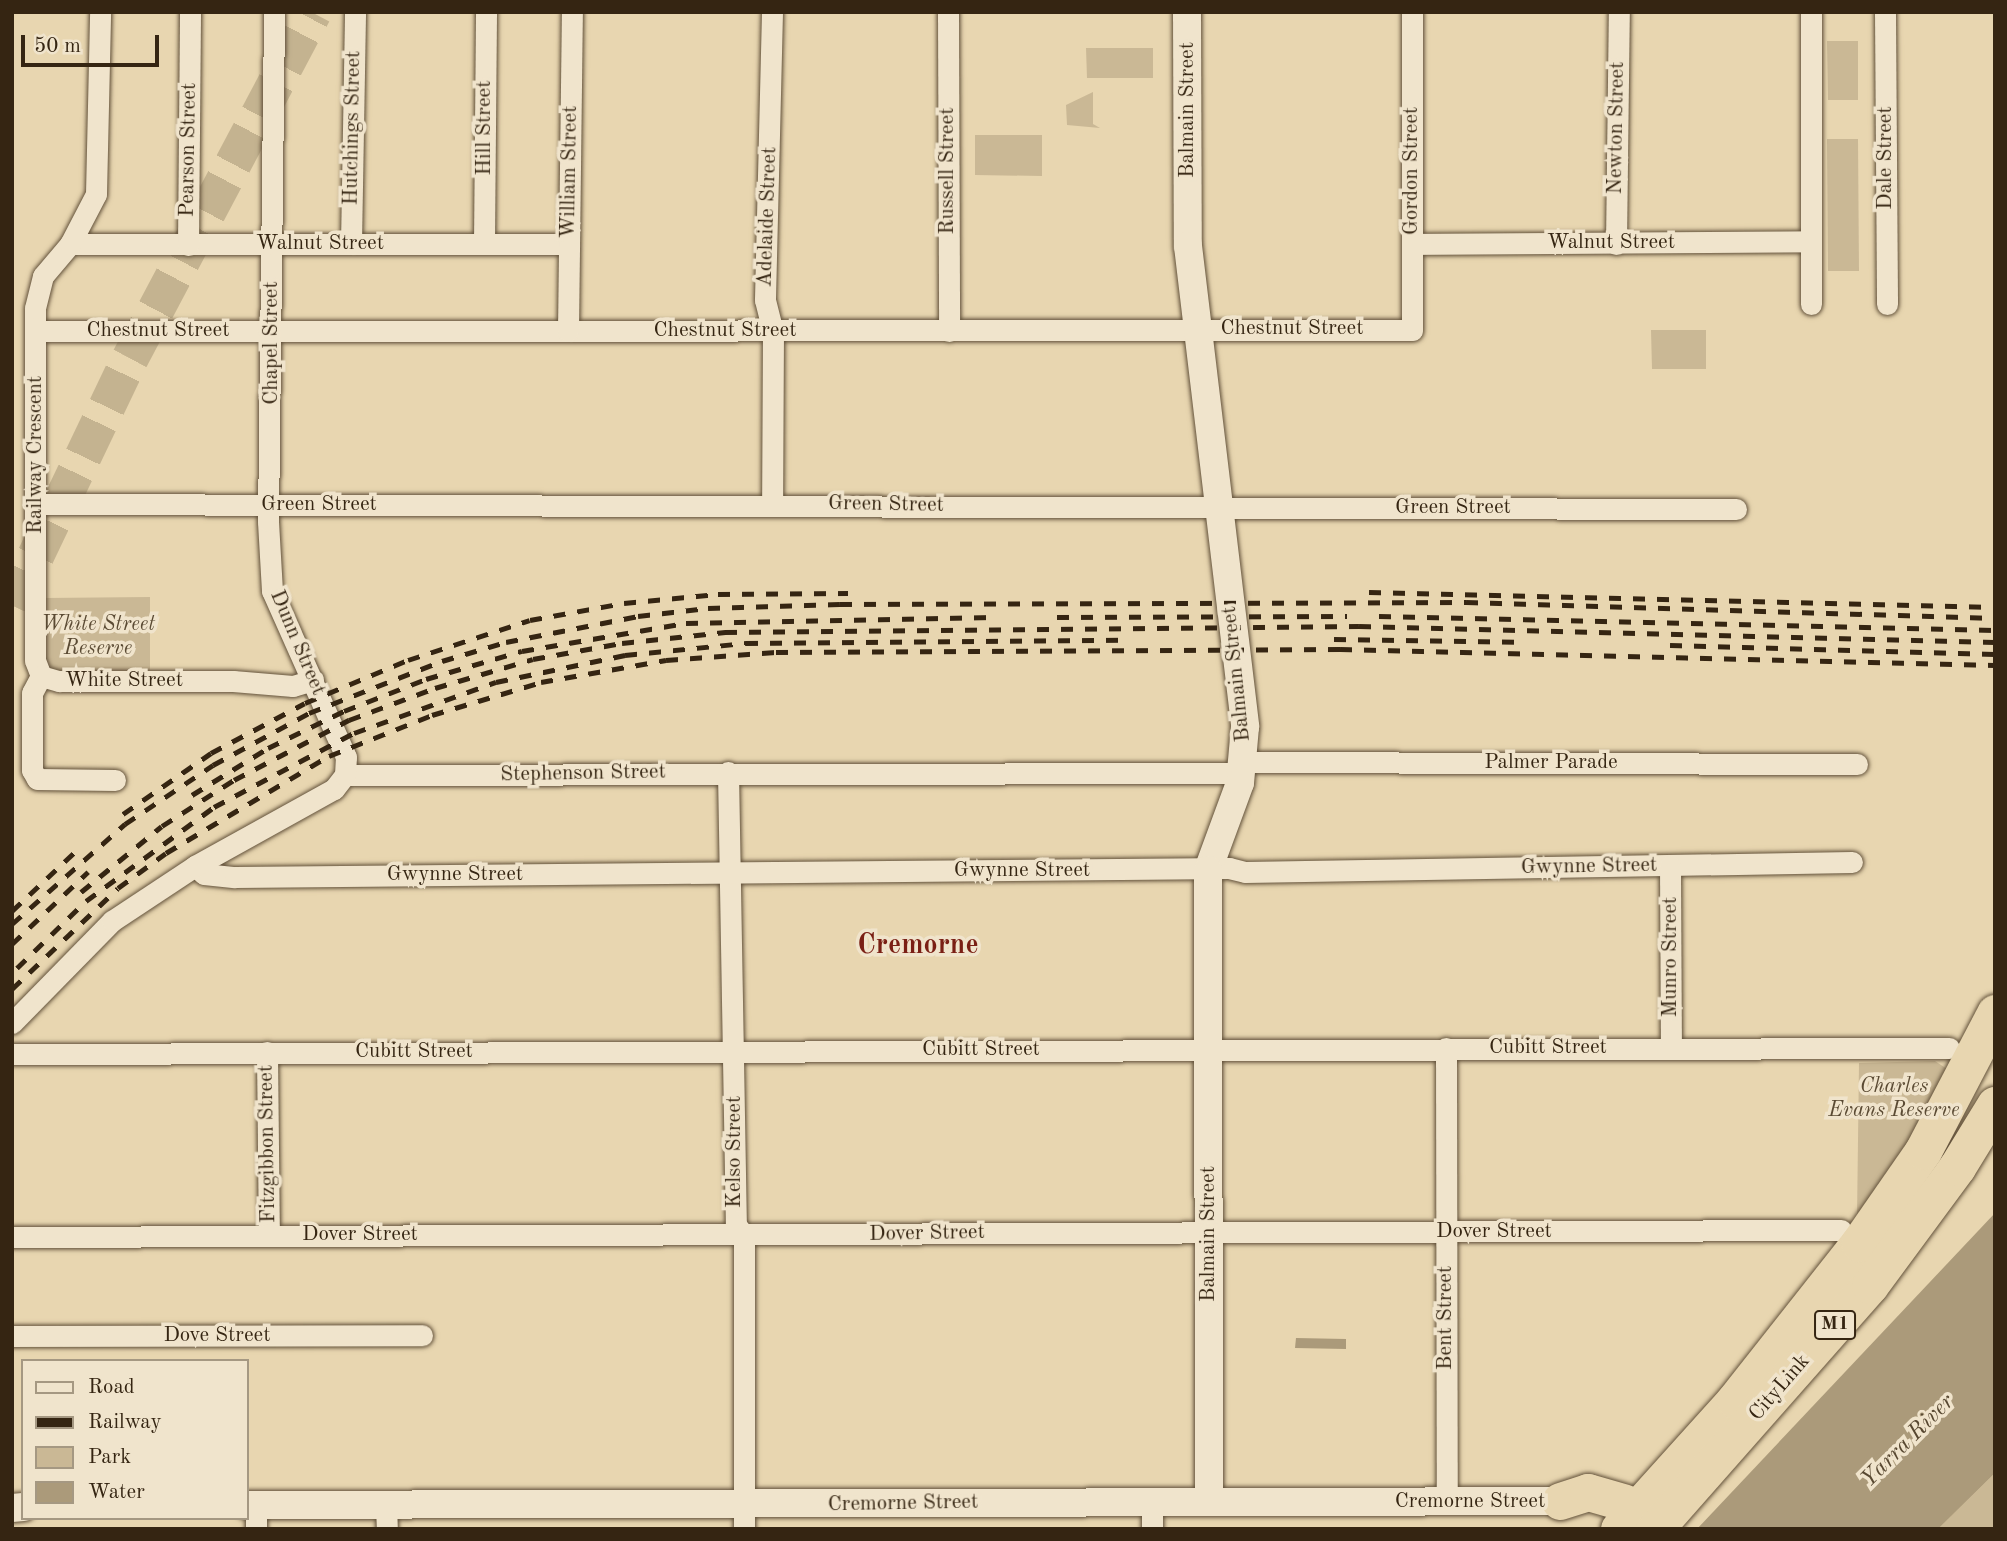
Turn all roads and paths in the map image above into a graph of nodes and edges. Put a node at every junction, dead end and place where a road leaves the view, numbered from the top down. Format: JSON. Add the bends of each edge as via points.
{"nodes":[{"id":1,"x":100,"y":12,"type":"edge"},
{"id":2,"x":190,"y":12,"type":"edge"},
{"id":3,"x":274,"y":12,"type":"edge"},
{"id":4,"x":355,"y":12,"type":"edge"},
{"id":5,"x":486,"y":12,"type":"edge"},
{"id":6,"x":572,"y":12,"type":"edge"},
{"id":7,"x":772,"y":12,"type":"edge"},
{"id":8,"x":948,"y":12,"type":"edge"},
{"id":9,"x":1187,"y":12,"type":"edge"},
{"id":10,"x":1412,"y":12,"type":"edge"},
{"id":11,"x":1619,"y":12,"type":"edge"},
{"id":12,"x":1811,"y":12,"type":"edge"},
{"id":13,"x":1885,"y":12,"type":"edge"},
{"id":14,"x":1811,"y":241,"type":"junction"},
{"id":15,"x":485,"y":243,"type":"junction"},
{"id":16,"x":70,"y":244,"type":"junction"},
{"id":17,"x":272,"y":244,"type":"junction"},
{"id":18,"x":351,"y":244,"type":"junction"},
{"id":19,"x":569,"y":244,"type":"junction"},
{"id":20,"x":1412,"y":244,"type":"junction"},
{"id":21,"x":1616,"y":244,"type":"junction"},
{"id":22,"x":188,"y":245,"type":"junction"},
{"id":23,"x":1811,"y":304,"type":"dead end"},
{"id":24,"x":1887,"y":304,"type":"dead end"},
{"id":25,"x":1196,"y":329,"type":"junction"},
{"id":26,"x":1412,"y":330,"type":"joint"},
{"id":27,"x":37,"y":331,"type":"junction"},
{"id":28,"x":568,"y":331,"type":"junction"},
{"id":29,"x":773,"y":331,"type":"junction"},
{"id":30,"x":949,"y":331,"type":"junction"},
{"id":31,"x":272,"y":332,"type":"junction"},
{"id":32,"x":36,"y":504,"type":"junction"},
{"id":33,"x":772,"y":504,"type":"junction"},
{"id":34,"x":271,"y":505,"type":"junction"},
{"id":35,"x":1219,"y":508,"type":"junction"},
{"id":36,"x":1736,"y":509,"type":"dead end"},
{"id":37,"x":41,"y":676,"type":"junction"},
{"id":38,"x":313,"y":680,"type":"junction"},
{"id":39,"x":1857,"y":764,"type":"dead end"},
{"id":40,"x":1243,"y":767,"type":"junction"},
{"id":41,"x":728,"y":772,"type":"junction"},
{"id":42,"x":345,"y":775,"type":"junction"},
{"id":43,"x":115,"y":780,"type":"dead end"},
{"id":44,"x":1852,"y":862,"type":"dead end"},
{"id":45,"x":195,"y":866,"type":"junction"},
{"id":46,"x":1670,"y":866,"type":"junction"},
{"id":47,"x":1208,"y":870,"type":"junction"},
{"id":48,"x":730,"y":873,"type":"junction"},
{"id":49,"x":1995,"y":1013,"type":"edge"},
{"id":50,"x":12,"y":1023,"type":"edge"},
{"id":51,"x":1446,"y":1048,"type":"junction"},
{"id":52,"x":1671,"y":1048,"type":"junction"},
{"id":53,"x":1949,"y":1048,"type":"dead end"},
{"id":54,"x":734,"y":1051,"type":"junction"},
{"id":55,"x":1210,"y":1051,"type":"junction"},
{"id":56,"x":267,"y":1052,"type":"junction"},
{"id":57,"x":12,"y":1054,"type":"edge"},
{"id":58,"x":1995,"y":1105,"type":"edge"},
{"id":59,"x":1841,"y":1230,"type":"dead end"},
{"id":60,"x":1209,"y":1232,"type":"junction"},
{"id":61,"x":1446,"y":1232,"type":"junction"},
{"id":62,"x":744,"y":1235,"type":"junction"},
{"id":63,"x":269,"y":1236,"type":"junction"},
{"id":64,"x":12,"y":1237,"type":"edge"},
{"id":65,"x":422,"y":1335,"type":"dead end"},
{"id":66,"x":12,"y":1336,"type":"edge"},
{"id":67,"x":1209,"y":1500,"type":"junction"},
{"id":68,"x":1152,"y":1501,"type":"junction"},
{"id":69,"x":1560,"y":1501,"type":"joint"},
{"id":70,"x":1447,"y":1503,"type":"junction"},
{"id":71,"x":253,"y":1513,"type":"edge"},
{"id":72,"x":1621,"y":1515,"type":"edge"},
{"id":73,"x":387,"y":1516,"type":"edge"},
{"id":74,"x":744,"y":1517,"type":"edge"},
{"id":75,"x":1152,"y":1529,"type":"edge"},
{"id":76,"x":1598,"y":1529,"type":"edge"},
{"id":77,"x":1655,"y":1529,"type":"edge"}],
"edges":[{"from":1,"to":16,"type":"street","name":"Railway Crescent","via":[[98,181],[92,205]]},
{"from":2,"to":22,"type":"street","name":"Pearson Street"},
{"from":3,"to":17,"type":"street","name":"Chapel Street"},
{"from":4,"to":18,"type":"street","name":"Hutchings Street"},
{"from":5,"to":15,"type":"street","name":"Hill Street"},
{"from":6,"to":19,"type":"street","name":"William Street"},
{"from":7,"to":29,"type":"street","name":"Adelaide Street","via":[[765,300]]},
{"from":8,"to":30,"type":"street","name":"Russell Street"},
{"from":9,"to":25,"type":"street","name":"Balmain Street","via":[[1188,246]]},
{"from":10,"to":20,"type":"street","name":"Gordon Street"},
{"from":11,"to":21,"type":"street","name":"Newton Street"},
{"from":12,"to":14,"type":"street"},
{"from":13,"to":24,"type":"street","name":"Dale Street"},
{"from":14,"to":21,"type":"street","name":"Walnut Street"},
{"from":14,"to":23,"type":"street"},
{"from":15,"to":18,"type":"street","name":"Walnut Street"},
{"from":15,"to":19,"type":"street","name":"Walnut Street"},
{"from":16,"to":22,"type":"street","name":"Walnut Street"},
{"from":16,"to":27,"type":"street","name":"Railway Crescent","via":[[43,276],[35,309]]},
{"from":17,"to":18,"type":"street","name":"Walnut Street"},
{"from":17,"to":22,"type":"street","name":"Walnut Street"},
{"from":17,"to":31,"type":"street","name":"Chapel Street"},
{"from":19,"to":28,"type":"street","name":"William Street"},
{"from":20,"to":21,"type":"street","name":"Walnut Street"},
{"from":20,"to":26,"type":"street","name":"Gordon Street"},
{"from":25,"to":26,"type":"street","name":"Chestnut Street"},
{"from":25,"to":30,"type":"street","name":"Chestnut Street"},
{"from":25,"to":35,"type":"street","name":"Balmain Street"},
{"from":27,"to":31,"type":"street","name":"Chestnut Street"},
{"from":27,"to":32,"type":"street","name":"Railway Crescent"},
{"from":28,"to":29,"type":"street","name":"Chestnut Street"},
{"from":28,"to":31,"type":"street","name":"Chestnut Street"},
{"from":29,"to":30,"type":"street","name":"Chestnut Street"},
{"from":29,"to":33,"type":"street","name":"Adelaide Street"},
{"from":31,"to":34,"type":"street","name":"Chapel Street"},
{"from":32,"to":34,"type":"street","name":"Green Street"},
{"from":32,"to":37,"type":"street","name":"Railway Crescent","via":[[35,660]]},
{"from":33,"to":34,"type":"street","name":"Green Street"},
{"from":33,"to":35,"type":"street","name":"Green Street"},
{"from":34,"to":38,"type":"street","name":"Dunn Street","via":[[272,591]]},
{"from":35,"to":36,"type":"street","name":"Green Street"},
{"from":35,"to":40,"type":"street","name":"Balmain Street","via":[[1245,727]]},
{"from":37,"to":38,"type":"street","name":"White Street","via":[[59,681],[233,681],[293,686]]},
{"from":37,"to":43,"type":"street","name":"White Street","via":[[32,693],[32,770],[37,779]]},
{"from":38,"to":42,"type":"street","name":"Dunn Street","via":[[346,757]]},
{"from":39,"to":40,"type":"street","name":"Palmer Parade"},
{"from":40,"to":41,"type":"street","name":"Stephenson Street"},
{"from":40,"to":47,"type":"street","name":"Balmain Street"},
{"from":41,"to":42,"type":"street","name":"Stephenson Street"},
{"from":41,"to":48,"type":"street","name":"Kelso Street"},
{"from":42,"to":45,"type":"street","via":[[334,789]]},
{"from":44,"to":46,"type":"street","name":"Gwynne Street"},
{"from":45,"to":48,"type":"street","name":"Gwynne Street","via":[[204,874],[235,877]]},
{"from":45,"to":50,"type":"street","via":[[86,943]]},
{"from":46,"to":47,"type":"street","name":"Gwynne Street"},
{"from":46,"to":52,"type":"street","name":"Munro Street"},
{"from":47,"to":48,"type":"street","name":"Gwynne Street"},
{"from":47,"to":55,"type":"street","name":"Balmain Street"},
{"from":48,"to":54,"type":"street","name":"Kelso Street"},
{"from":49,"to":72,"type":"highway","number":"M1","via":[[1923,1151],[1817,1295]]},
{"from":51,"to":52,"type":"street","name":"Cubitt Street"},
{"from":51,"to":55,"type":"street","name":"Cubitt Street"},
{"from":51,"to":61,"type":"street","name":"Bent Street"},
{"from":52,"to":53,"type":"street","name":"Cubitt Street"},
{"from":54,"to":55,"type":"street","name":"Cubitt Street"},
{"from":54,"to":56,"type":"street","name":"Cubitt Street"},
{"from":54,"to":62,"type":"street","name":"Kelso Street","via":[[736,1225]]},
{"from":55,"to":60,"type":"street","name":"Balmain Street"},
{"from":56,"to":57,"type":"street","name":"Cubitt Street"},
{"from":56,"to":63,"type":"street","name":"Fitzgibbon Street"},
{"from":58,"to":77,"type":"highway","name":"CityLink","number":"M1","via":[[1942,1189],[1870,1285]]},
{"from":59,"to":61,"type":"street","name":"Dover Street"},
{"from":60,"to":61,"type":"street","name":"Dover Street"},
{"from":60,"to":62,"type":"street","name":"Dover Street"},
{"from":60,"to":67,"type":"street","name":"Balmain Street"},
{"from":61,"to":70,"type":"street","name":"Bent Street"},
{"from":62,"to":63,"type":"street","name":"Dover Street"},
{"from":62,"to":74,"type":"street","name":"Kelso Street"},
{"from":63,"to":64,"type":"street","name":"Dover Street"},
{"from":65,"to":66,"type":"street","name":"Dove Street"},
{"from":67,"to":68,"type":"street","name":"Cremorne Street"},
{"from":67,"to":70,"type":"street","name":"Cremorne Street"},
{"from":68,"to":74,"type":"street","name":"Cremorne Street"},
{"from":68,"to":75,"type":"street"},
{"from":69,"to":70,"type":"street","name":"Cremorne Street"},
{"from":69,"to":72,"type":"highway","via":[[1588,1492]]},
{"from":71,"to":73,"type":"street","name":"Cremorne Street"},
{"from":72,"to":76,"type":"highway"},
{"from":73,"to":74,"type":"street","name":"Cremorne Street"}]}
